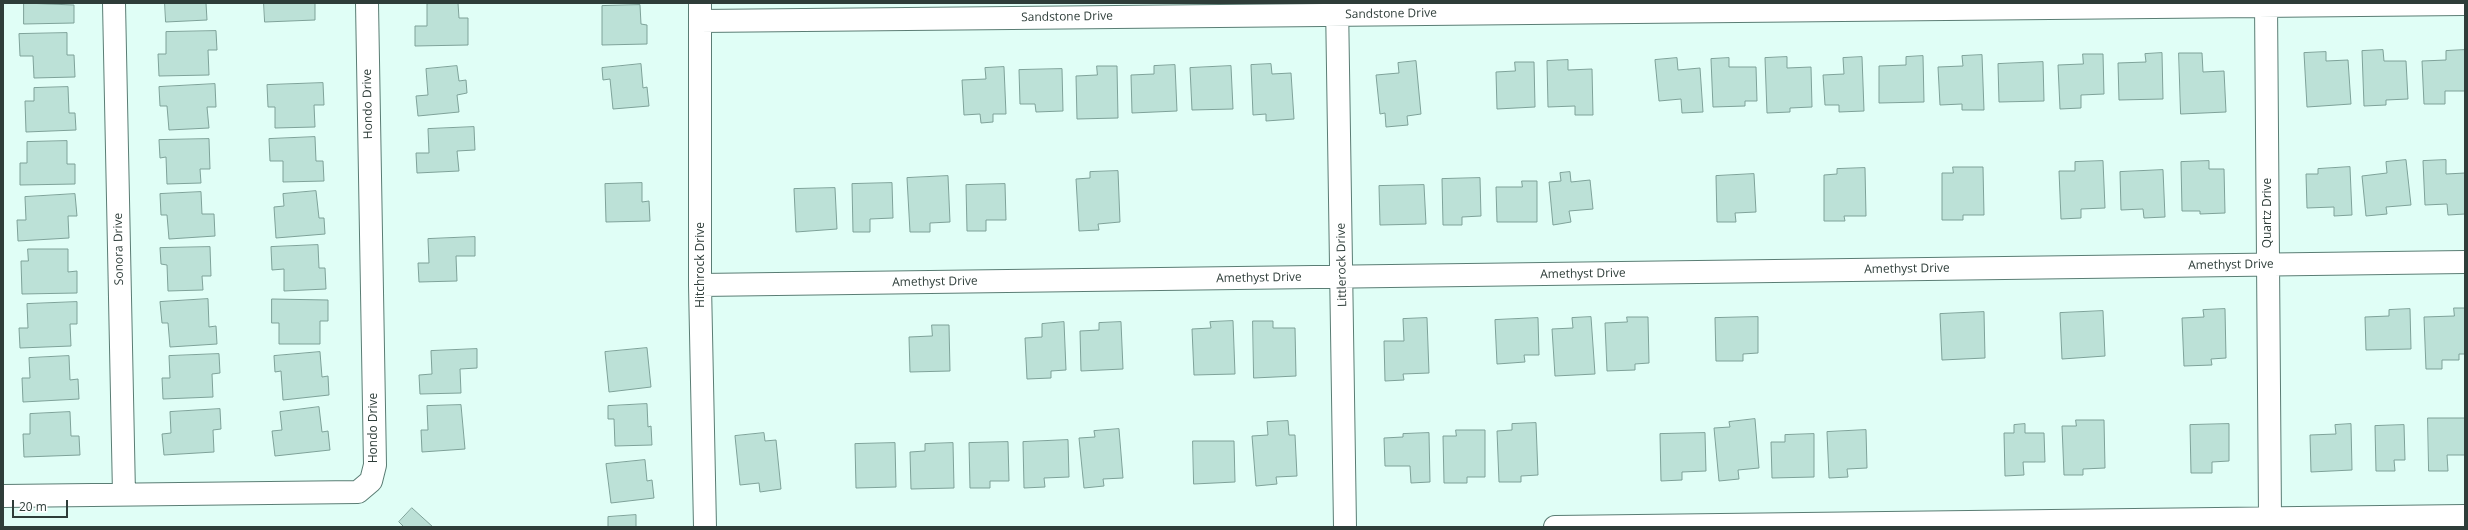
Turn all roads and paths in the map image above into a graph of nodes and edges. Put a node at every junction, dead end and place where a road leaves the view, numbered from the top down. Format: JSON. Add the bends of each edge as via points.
{"nodes":[{"id":1,"x":114,"y":3,"type":"edge"},
{"id":2,"x":367,"y":3,"type":"edge"},
{"id":3,"x":2266,"y":4,"type":"edge"},
{"id":4,"x":2465,"y":4,"type":"edge"},
{"id":5,"x":1337,"y":9,"type":"edge"},
{"id":6,"x":700,"y":12,"type":"edge"},
{"id":7,"x":2465,"y":262,"type":"edge"},
{"id":8,"x":2268,"y":264,"type":"junction"},
{"id":9,"x":1343,"y":277,"type":"junction"},
{"id":10,"x":700,"y":285,"type":"junction"},
{"id":11,"x":124,"y":494,"type":"junction"},
{"id":12,"x":3,"y":496,"type":"edge"},
{"id":13,"x":2465,"y":516,"type":"edge"},
{"id":14,"x":2270,"y":518,"type":"junction"},
{"id":15,"x":1786,"y":526,"type":"edge"},
{"id":16,"x":705,"y":527,"type":"edge"},
{"id":17,"x":1345,"y":527,"type":"edge"},
{"id":18,"x":1555,"y":527,"type":"edge"}],
"edges":[{"from":1,"to":11,"type":"street","name":"Sonora Drive"},
{"from":2,"to":11,"type":"street","name":"Hondo Drive","via":[[375,465],[371,482],[358,492]]},
{"from":3,"to":4,"type":"street","name":"Sandstone Drive"},
{"from":3,"to":5,"type":"street","name":"Sandstone Drive"},
{"from":3,"to":8,"type":"street","name":"Quartz Drive"},
{"from":5,"to":6,"type":"street","name":"Sandstone Drive"},
{"from":5,"to":9,"type":"street","name":"Littlerock Drive"},
{"from":6,"to":10,"type":"street","name":"Hitchrock Drive"},
{"from":7,"to":8,"type":"street","name":"Amethyst Drive"},
{"from":8,"to":9,"type":"street","name":"Amethyst Drive"},
{"from":8,"to":14,"type":"street","name":"Quartz Drive"},
{"from":9,"to":10,"type":"street","name":"Amethyst Drive"},
{"from":9,"to":17,"type":"street","name":"Littlerock Drive"},
{"from":10,"to":16,"type":"street","name":"Hitchrock Drive"},
{"from":11,"to":12,"type":"street","name":"Hondo Drive"},
{"from":13,"to":14,"type":"street"},
{"from":14,"to":15,"type":"street"},
{"from":15,"to":18,"type":"street"}]}
